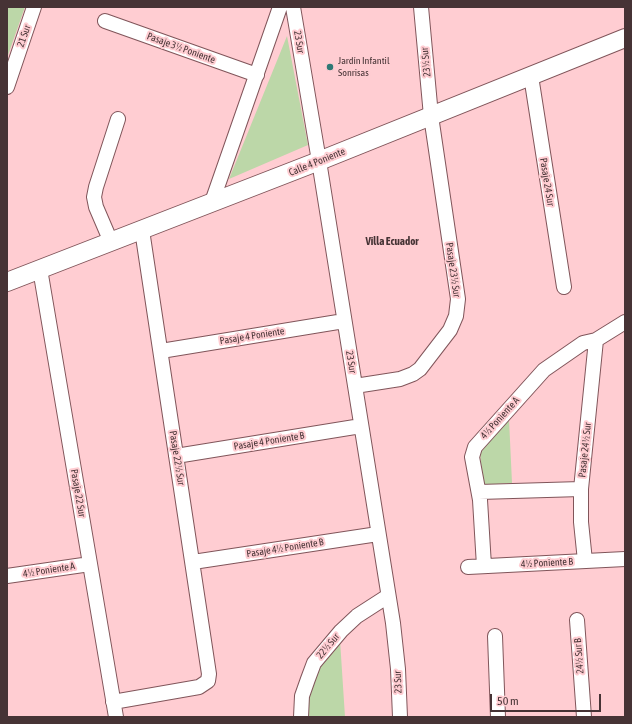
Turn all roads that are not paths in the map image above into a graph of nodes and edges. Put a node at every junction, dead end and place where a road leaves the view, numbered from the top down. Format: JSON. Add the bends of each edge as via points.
{"nodes":[{"id":1,"x":34,"y":7,"type":"edge"},
{"id":2,"x":280,"y":7,"type":"edge"},
{"id":3,"x":293,"y":7,"type":"edge"},
{"id":4,"x":420,"y":7,"type":"edge"},
{"id":5,"x":105,"y":21,"type":"dead end"},
{"id":6,"x":625,"y":38,"type":"edge"},
{"id":7,"x":257,"y":75,"type":"junction"},
{"id":8,"x":531,"y":76,"type":"junction"},
{"id":9,"x":7,"y":87,"type":"edge"},
{"id":10,"x":431,"y":116,"type":"junction"},
{"id":11,"x":118,"y":119,"type":"dead end"},
{"id":12,"x":319,"y":161,"type":"junction"},
{"id":13,"x":212,"y":202,"type":"junction"},
{"id":14,"x":142,"y":230,"type":"junction"},
{"id":15,"x":111,"y":242,"type":"junction"},
{"id":16,"x":40,"y":269,"type":"junction"},
{"id":17,"x":7,"y":282,"type":"edge"},
{"id":18,"x":564,"y":288,"type":"dead end"},
{"id":19,"x":344,"y":321,"type":"junction"},
{"id":20,"x":625,"y":322,"type":"edge"},
{"id":21,"x":596,"y":340,"type":"junction"},
{"id":22,"x":160,"y":351,"type":"junction"},
{"id":23,"x":355,"y":386,"type":"junction"},
{"id":24,"x":361,"y":426,"type":"junction"},
{"id":25,"x":176,"y":456,"type":"junction"},
{"id":26,"x":581,"y":489,"type":"junction"},
{"id":27,"x":479,"y":492,"type":"junction"},
{"id":28,"x":378,"y":534,"type":"junction"},
{"id":29,"x":625,"y":559,"type":"edge"},
{"id":30,"x":585,"y":561,"type":"junction"},
{"id":31,"x":192,"y":562,"type":"junction"},
{"id":32,"x":90,"y":564,"type":"junction"},
{"id":33,"x":484,"y":566,"type":"junction"},
{"id":34,"x":468,"y":568,"type":"dead end"},
{"id":35,"x":7,"y":576,"type":"edge"},
{"id":36,"x":388,"y":596,"type":"junction"},
{"id":37,"x":577,"y":620,"type":"dead end"},
{"id":38,"x":495,"y":636,"type":"dead end"},
{"id":39,"x":113,"y":702,"type":"junction"},
{"id":40,"x":116,"y":717,"type":"edge"},
{"id":41,"x":301,"y":717,"type":"edge"},
{"id":42,"x":400,"y":717,"type":"edge"},
{"id":43,"x":498,"y":717,"type":"edge"},
{"id":44,"x":584,"y":717,"type":"edge"}],
"edges":[{"from":1,"to":9,"type":"street","name":"21 Sur"},
{"from":2,"to":7,"type":"street"},
{"from":3,"to":12,"type":"street","name":"23 Sur"},
{"from":4,"to":10,"type":"street","name":"23½ Sur"},
{"from":5,"to":7,"type":"street","name":"Pasaje 3½ Poniente"},
{"from":6,"to":8,"type":"street","name":"Calle 4 Poniente"},
{"from":7,"to":13,"type":"street"},
{"from":8,"to":10,"type":"street","name":"Calle 4 Poniente"},
{"from":8,"to":18,"type":"street","name":"Pasaje 24 Sur"},
{"from":10,"to":12,"type":"street","name":"Calle 4 Poniente"},
{"from":10,"to":23,"type":"street","name":"Pasaje 23½ Sur","via":[[458,299],[456,316],[450,330],[413,374],[400,379]]},
{"from":11,"to":15,"type":"street","via":[[94,197]]},
{"from":12,"to":13,"type":"street","name":"Calle 4 Poniente"},
{"from":12,"to":19,"type":"street","name":"23 Sur"},
{"from":13,"to":14,"type":"street","name":"Calle 4 Poniente"},
{"from":14,"to":15,"type":"street","name":"Calle 4 Poniente"},
{"from":14,"to":22,"type":"street","name":"Pasaje 22½ Sur"},
{"from":15,"to":16,"type":"street","name":"Calle 4 Poniente"},
{"from":16,"to":17,"type":"street","name":"Calle 4 Poniente"},
{"from":16,"to":32,"type":"street","name":"Pasaje 22 Sur"},
{"from":19,"to":22,"type":"street","name":"Pasaje 4 Poniente"},
{"from":19,"to":23,"type":"street","name":"23 Sur"},
{"from":20,"to":21,"type":"street","name":"4½ Poniente A"},
{"from":21,"to":26,"type":"street","name":"Pasaje 24½ Sur"},
{"from":21,"to":27,"type":"street","name":"4½ Poniente A","via":[[583,343],[544,370],[478,442],[472,457]]},
{"from":22,"to":25,"type":"street","name":"Pasaje 22½ Sur"},
{"from":23,"to":24,"type":"street","name":"23 Sur"},
{"from":24,"to":25,"type":"street","name":"Pasaje 4 Poniente B"},
{"from":24,"to":28,"type":"street","name":"23 Sur"},
{"from":25,"to":31,"type":"street","name":"Pasaje 22½ Sur"},
{"from":26,"to":27,"type":"street"},
{"from":26,"to":30,"type":"street","name":"Pasaje 24½ Sur"},
{"from":27,"to":33,"type":"street","name":"4½ Poniente A"},
{"from":28,"to":31,"type":"street","name":"Pasaje 4½ Poniente B"},
{"from":28,"to":36,"type":"street","name":"23 Sur"},
{"from":29,"to":30,"type":"street","name":"4½ Poniente B"},
{"from":30,"to":33,"type":"street","name":"4½ Poniente B"},
{"from":31,"to":39,"type":"street","name":"Pasaje 22½ Sur","via":[[208,664],[208,680],[193,689]]},
{"from":32,"to":35,"type":"street","name":"4½ Poniente A"},
{"from":32,"to":39,"type":"street","name":"Pasaje 22 Sur"},
{"from":33,"to":34,"type":"street","name":"4½ Poniente B"},
{"from":36,"to":41,"type":"street","name":"22½ Sur","via":[[341,630],[314,663],[302,696]]},
{"from":36,"to":42,"type":"street","name":"23 Sur","via":[[396,646]]},
{"from":37,"to":44,"type":"street","name":"24½ Sur B"},
{"from":38,"to":43,"type":"street"},
{"from":39,"to":40,"type":"street","name":"Pasaje 22 Sur"}]}
